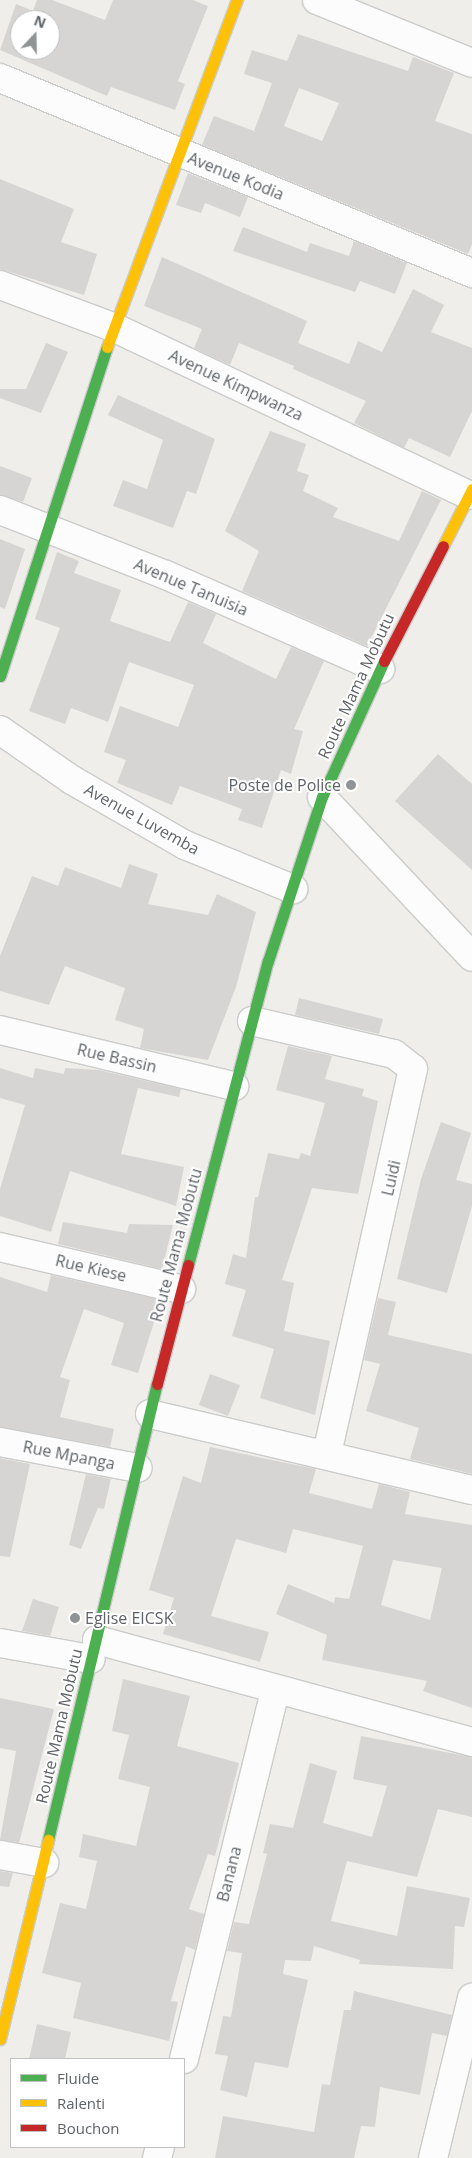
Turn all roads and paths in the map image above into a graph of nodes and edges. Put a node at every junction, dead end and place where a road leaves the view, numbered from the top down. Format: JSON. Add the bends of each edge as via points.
{"nodes":[{"id":1,"x":237,"y":0,"type":"edge"},
{"id":2,"x":317,"y":0,"type":"edge"},
{"id":3,"x":472,"y":63,"type":"edge"},
{"id":4,"x":0,"y":78,"type":"edge"},
{"id":5,"x":180,"y":153,"type":"junction"},
{"id":6,"x":472,"y":272,"type":"edge"},
{"id":7,"x":0,"y":285,"type":"edge"},
{"id":8,"x":113,"y":327,"type":"junction"},
{"id":9,"x":470,"y":492,"type":"edge"},
{"id":10,"x":0,"y":510,"type":"edge"},
{"id":11,"x":50,"y":531,"type":"junction"},
{"id":12,"x":380,"y":669,"type":"junction"},
{"id":13,"x":0,"y":676,"type":"edge"},
{"id":14,"x":0,"y":730,"type":"edge"},
{"id":15,"x":322,"y":797,"type":"junction"},
{"id":16,"x":293,"y":888,"type":"junction"},
{"id":17,"x":472,"y":957,"type":"edge"},
{"id":18,"x":252,"y":1020,"type":"junction"},
{"id":19,"x":0,"y":1030,"type":"edge"},
{"id":20,"x":234,"y":1086,"type":"junction"},
{"id":21,"x":0,"y":1247,"type":"edge"},
{"id":22,"x":181,"y":1289,"type":"junction"},
{"id":23,"x":150,"y":1414,"type":"junction"},
{"id":24,"x":0,"y":1442,"type":"edge"},
{"id":25,"x":327,"y":1454,"type":"junction"},
{"id":26,"x":138,"y":1468,"type":"junction"},
{"id":27,"x":472,"y":1490,"type":"edge"},
{"id":28,"x":0,"y":1642,"type":"edge"},
{"id":29,"x":94,"y":1650,"type":"junction"},
{"id":30,"x":275,"y":1690,"type":"junction"},
{"id":31,"x":472,"y":1742,"type":"edge"},
{"id":32,"x":0,"y":1855,"type":"edge"},
{"id":33,"x":44,"y":1863,"type":"junction"},
{"id":34,"x":472,"y":1998,"type":"edge"},
{"id":35,"x":0,"y":2039,"type":"edge"},
{"id":36,"x":184,"y":2058,"type":"edge"},
{"id":37,"x":433,"y":2158,"type":"edge"}],
"edges":[{"from":1,"to":5,"type":"street"},
{"from":2,"to":3,"type":"street"},
{"from":4,"to":5,"type":"street","name":"Avenue Kodia"},
{"from":5,"to":6,"type":"street","name":"Avenue Kodia"},
{"from":5,"to":8,"type":"street"},
{"from":7,"to":8,"type":"street","name":"Avenue Kimpwanza"},
{"from":8,"to":9,"type":"street","name":"Avenue Kimpwanza"},
{"from":8,"to":11,"type":"street"},
{"from":9,"to":12,"type":"street","name":"Route Mama Mobutu"},
{"from":10,"to":11,"type":"street","name":"Avenue Tanuisia"},
{"from":11,"to":12,"type":"street","name":"Avenue Tanuisia","via":[[166,575]]},
{"from":11,"to":13,"type":"street"},
{"from":12,"to":15,"type":"street","name":"Route Mama Mobutu"},
{"from":14,"to":16,"type":"street","name":"Avenue Luvemba","via":[[72,780],[185,845]]},
{"from":15,"to":16,"type":"street","name":"Route Mama Mobutu"},
{"from":15,"to":17,"type":"street"},
{"from":16,"to":18,"type":"street","name":"Route Mama Mobutu"},
{"from":18,"to":20,"type":"street","name":"Route Mama Mobutu"},
{"from":18,"to":25,"type":"street","name":"Luidi","via":[[394,1054],[414,1069]]},
{"from":19,"to":20,"type":"street","name":"Rue Bassin"},
{"from":20,"to":22,"type":"street","name":"Route Mama Mobutu"},
{"from":21,"to":22,"type":"street","name":"Rue Kiese"},
{"from":22,"to":23,"type":"street","name":"Route Mama Mobutu"},
{"from":23,"to":25,"type":"street"},
{"from":23,"to":26,"type":"street","name":"Route Mama Mobutu"},
{"from":24,"to":26,"type":"street","name":"Rue Mpanga"},
{"from":25,"to":27,"type":"street"},
{"from":26,"to":29,"type":"street","name":"Route Mama Mobutu"},
{"from":28,"to":29,"type":"street"},
{"from":29,"to":30,"type":"street"},
{"from":29,"to":33,"type":"street","name":"Route Mama Mobutu"},
{"from":30,"to":31,"type":"street"},
{"from":30,"to":36,"type":"street","name":"Banana"},
{"from":32,"to":33,"type":"street"},
{"from":33,"to":35,"type":"street","name":"Route Mama Mobutu"},
{"from":34,"to":37,"type":"street"}]}
